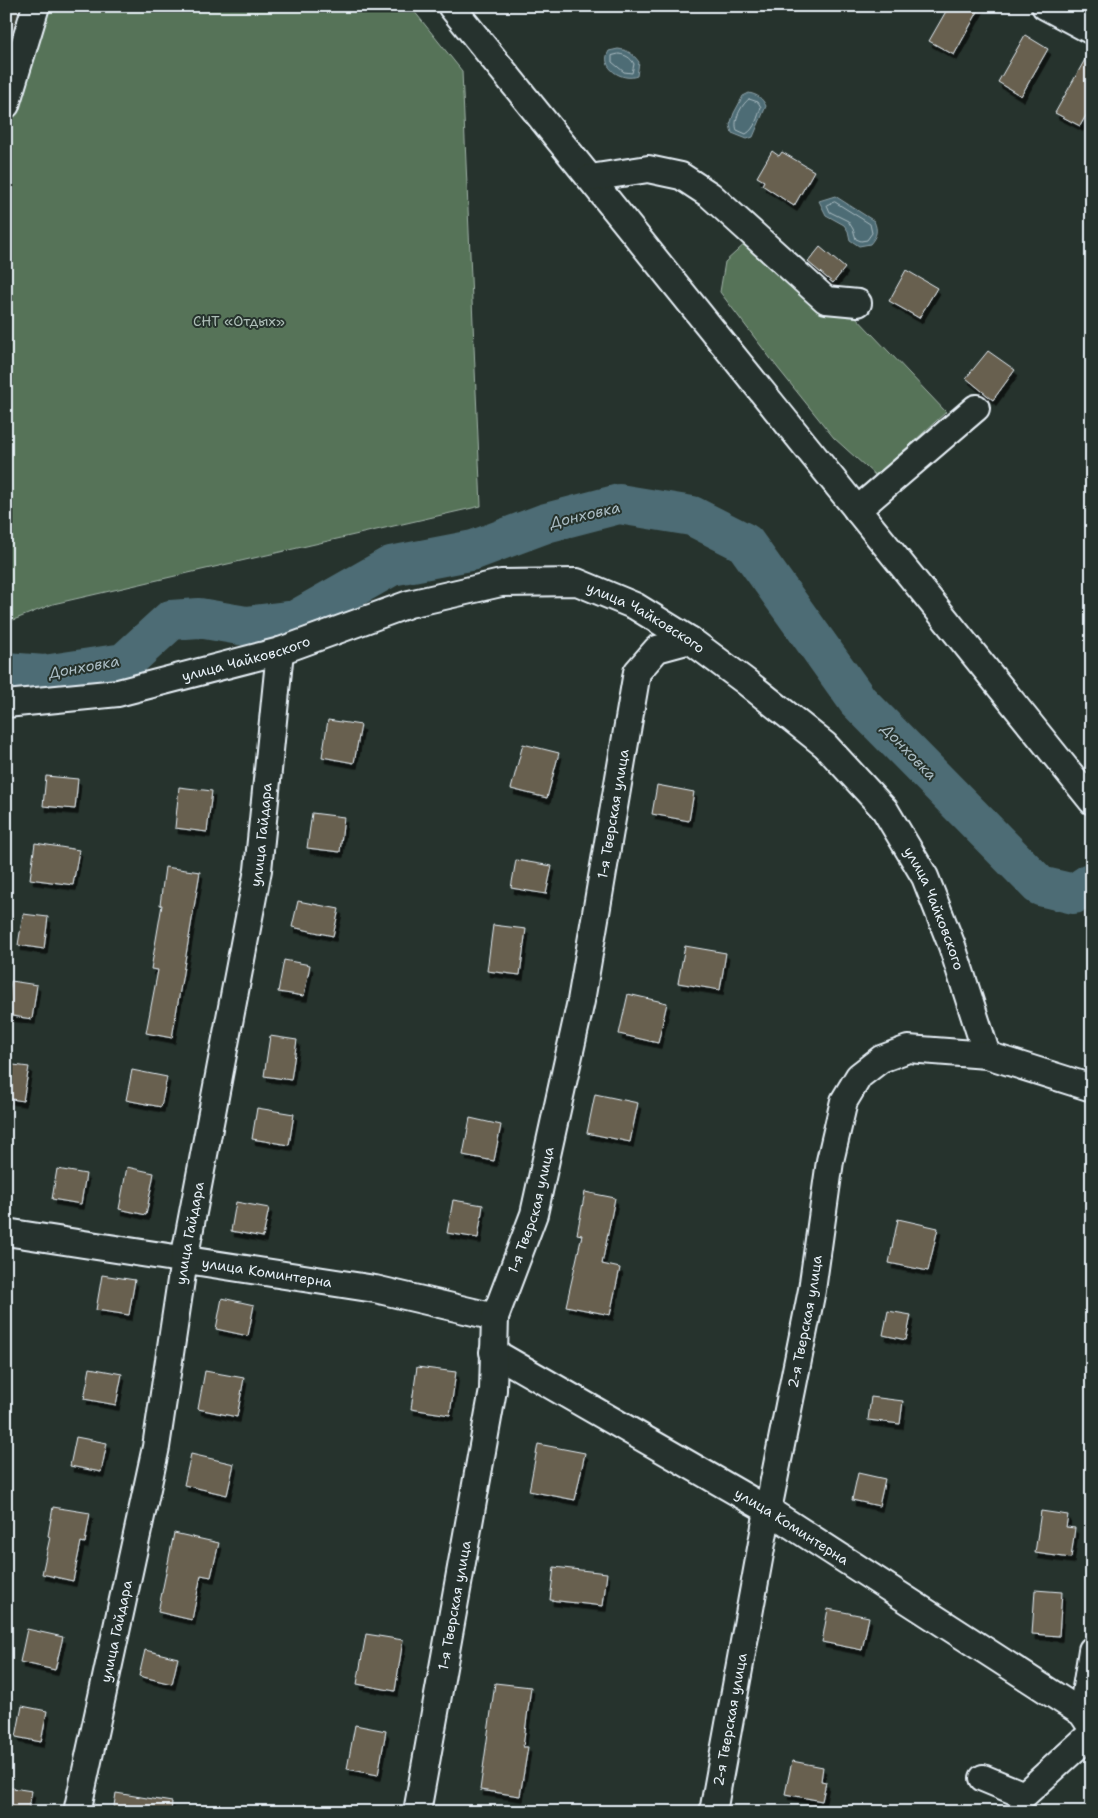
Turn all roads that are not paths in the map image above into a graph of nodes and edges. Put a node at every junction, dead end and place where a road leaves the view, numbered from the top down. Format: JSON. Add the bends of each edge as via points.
{"nodes":[{"id":1,"x":36,"y":6,"type":"edge"},
{"id":2,"x":451,"y":6,"type":"edge"},
{"id":3,"x":1046,"y":6,"type":"edge"},
{"id":4,"x":1092,"y":31,"type":"edge"},
{"id":5,"x":6,"y":105,"type":"edge"},
{"id":6,"x":590,"y":178,"type":"junction"},
{"id":7,"x":858,"y":303,"type":"dead end"},
{"id":8,"x":976,"y":408,"type":"dead end"},
{"id":9,"x":857,"y":510,"type":"junction"},
{"id":10,"x":690,"y":640,"type":"junction"},
{"id":11,"x":280,"y":651,"type":"junction"},
{"id":12,"x":6,"y":704,"type":"edge"},
{"id":13,"x":1092,"y":801,"type":"edge"},
{"id":14,"x":987,"y":1055,"type":"junction"},
{"id":15,"x":1092,"y":1088,"type":"edge"},
{"id":16,"x":6,"y":1232,"type":"edge"},
{"id":17,"x":184,"y":1260,"type":"junction"},
{"id":18,"x":495,"y":1317,"type":"junction"},
{"id":19,"x":493,"y":1352,"type":"junction"},
{"id":20,"x":768,"y":1510,"type":"junction"},
{"id":21,"x":1092,"y":1650,"type":"edge"},
{"id":22,"x":1089,"y":1725,"type":"edge"},
{"id":23,"x":983,"y":1778,"type":"dead end"},
{"id":24,"x":77,"y":1812,"type":"edge"},
{"id":25,"x":417,"y":1812,"type":"edge"},
{"id":26,"x":713,"y":1812,"type":"edge"}],
"edges":[{"from":1,"to":5,"type":"street"},
{"from":2,"to":6,"type":"street"},
{"from":3,"to":4,"type":"street"},
{"from":6,"to":7,"type":"street","via":[[648,169],[681,176],[710,195],[826,300]]},
{"from":6,"to":9,"type":"street"},
{"from":8,"to":9,"type":"street"},
{"from":9,"to":13,"type":"street"},
{"from":10,"to":11,"type":"street","name":"улица Чайковского","via":[[635,606],[576,582],[501,583],[409,604]]},
{"from":10,"to":14,"type":"street","name":"улица Чайковского","via":[[825,745],[886,810],[925,877],[952,946]]},
{"from":10,"to":18,"type":"street","name":"1-я Тверская улица","via":[[657,649],[637,672],[581,1001],[534,1214]]},
{"from":11,"to":12,"type":"street","name":"улица Чайковского","via":[[118,693]]},
{"from":11,"to":17,"type":"street","name":"улица Гайдара","via":[[258,870]]},
{"from":14,"to":15,"type":"street","name":"2-я Тверская улица"},
{"from":14,"to":20,"type":"street","name":"2-я Тверская улица","via":[[908,1050],[881,1059],[860,1076],[844,1101],[830,1161],[812,1290]]},
{"from":16,"to":17,"type":"street","name":"улица Коминтерна"},
{"from":17,"to":18,"type":"street","name":"улица Коминтерна","via":[[375,1289]]},
{"from":17,"to":24,"type":"street","name":"улица Гайдара","via":[[156,1447]]},
{"from":18,"to":19,"type":"street","name":"1-я Тверская улица"},
{"from":19,"to":20,"type":"street","name":"улица Коминтерна"},
{"from":19,"to":25,"type":"street","name":"1-я Тверская улица","via":[[493,1390]]},
{"from":20,"to":22,"type":"street","name":"улица Коминтерна"},
{"from":20,"to":26,"type":"street","name":"2-я Тверская улица"},
{"from":21,"to":22,"type":"street"},
{"from":22,"to":23,"type":"street","via":[[1024,1795]]}]}
